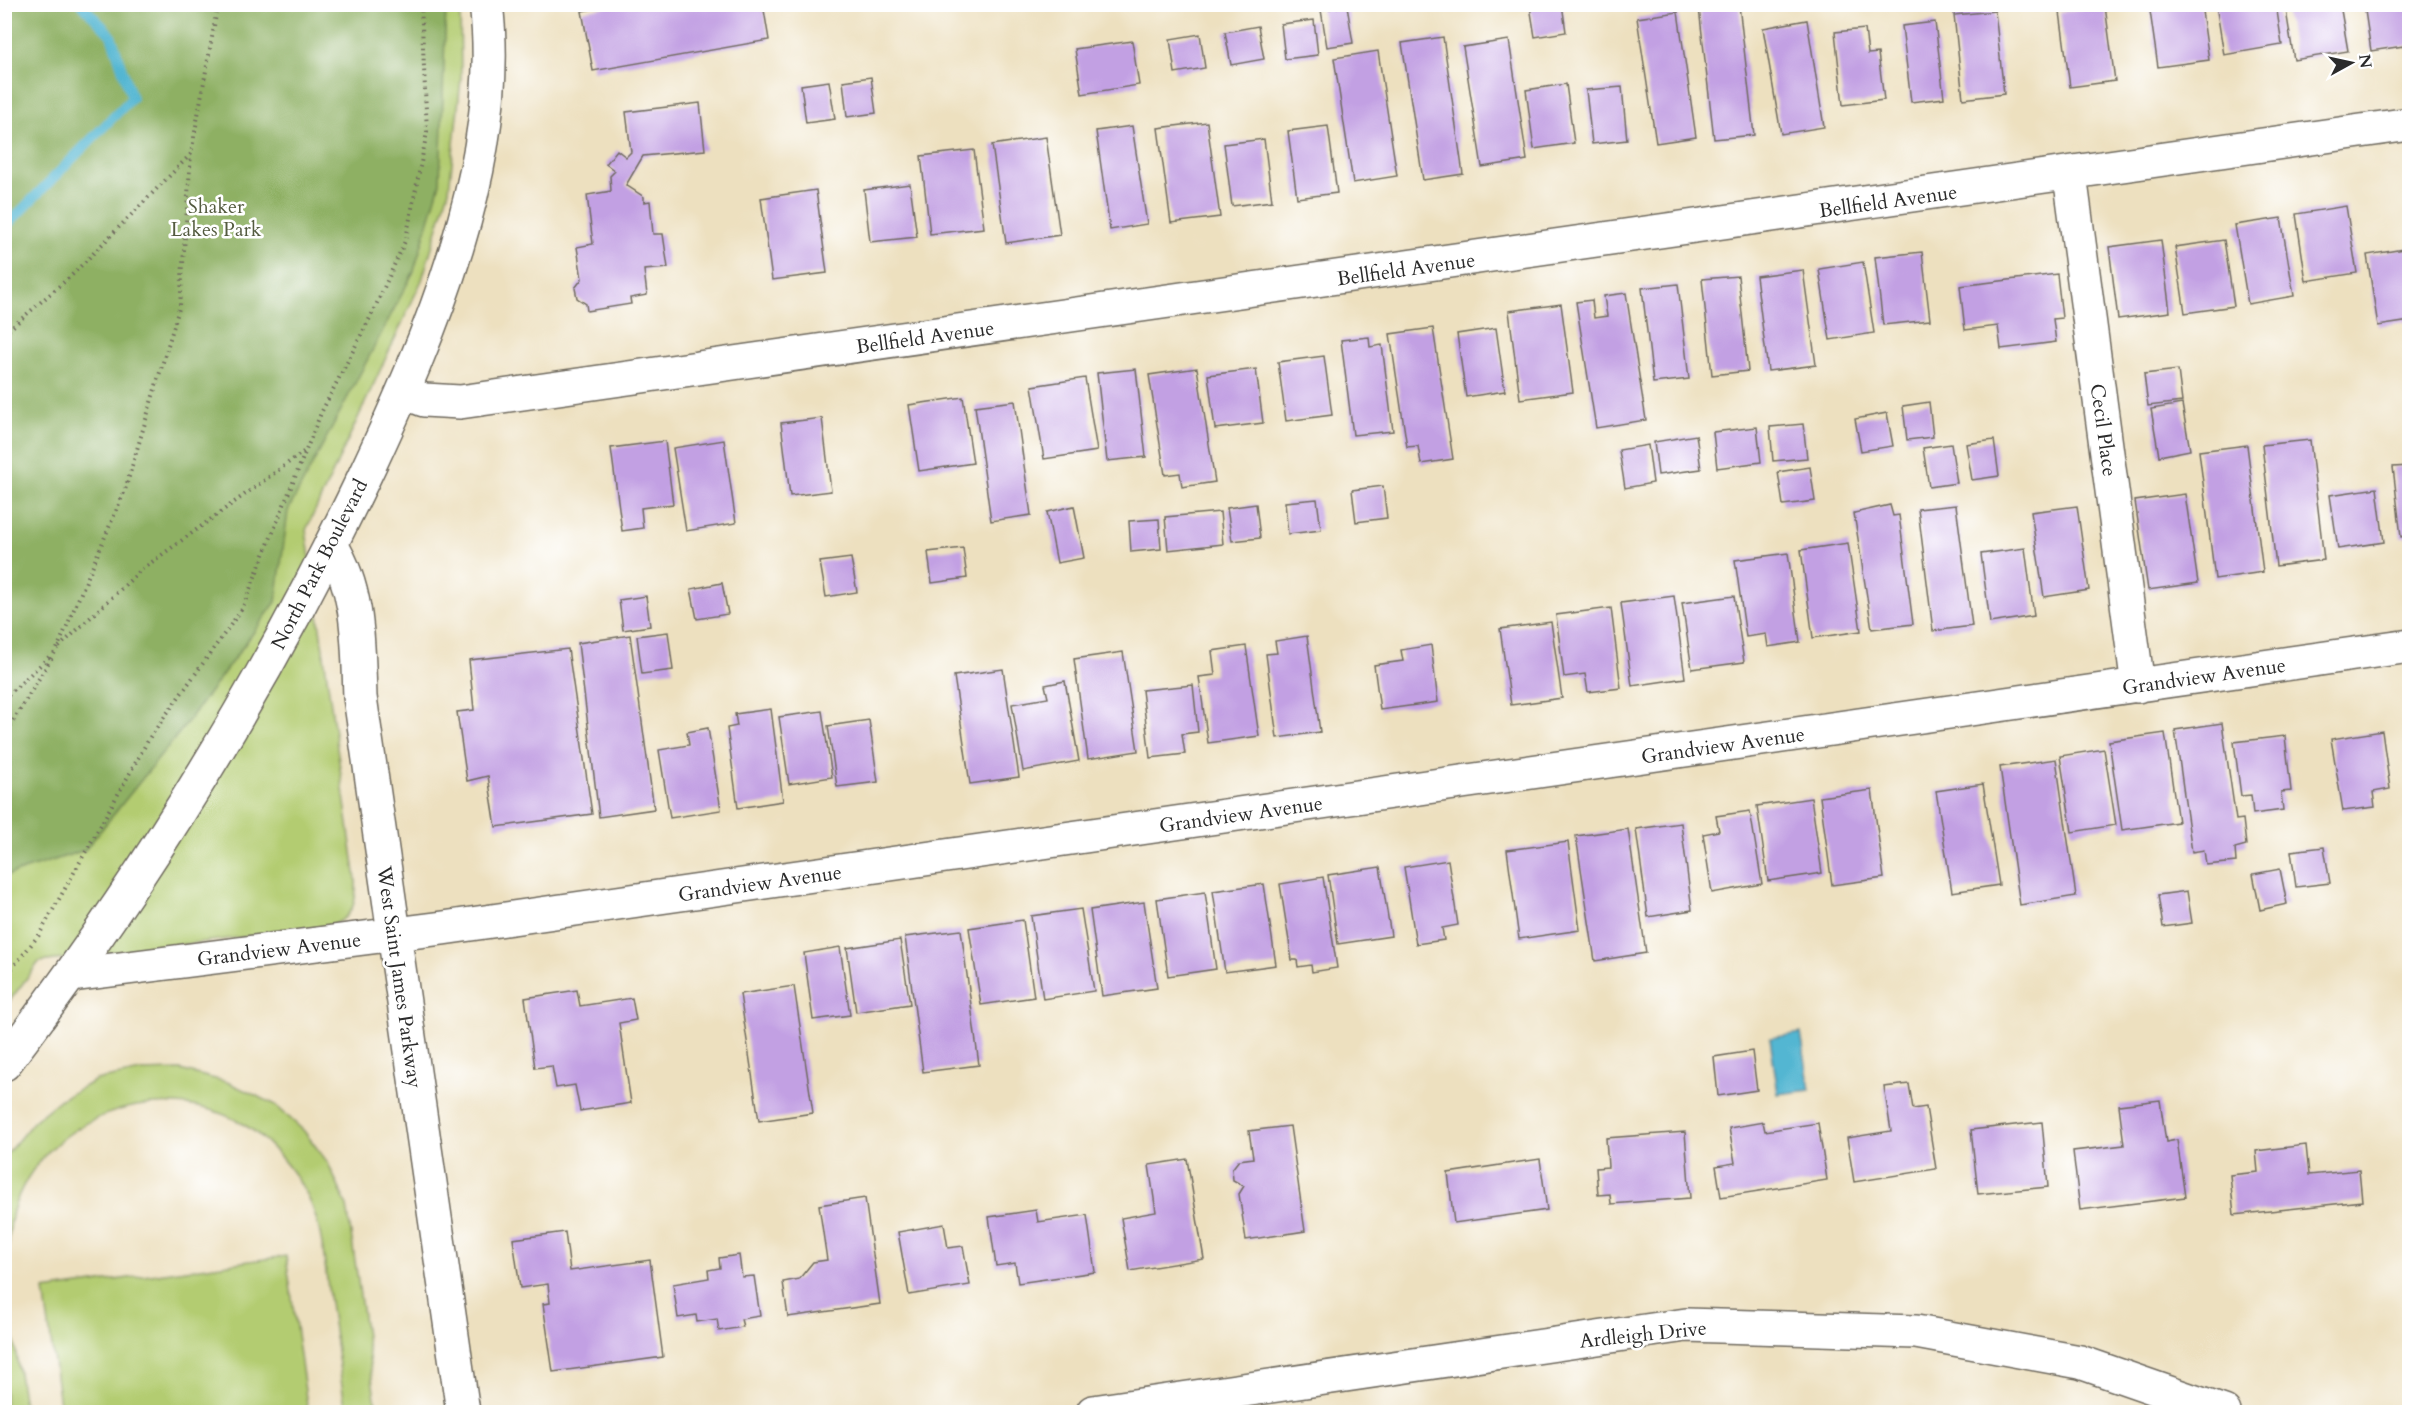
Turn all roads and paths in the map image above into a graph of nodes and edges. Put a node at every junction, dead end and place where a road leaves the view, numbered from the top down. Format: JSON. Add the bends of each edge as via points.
{"nodes":[{"id":1,"x":218,"y":4,"type":"edge"},
{"id":2,"x":421,"y":4,"type":"edge"},
{"id":3,"x":486,"y":4,"type":"edge"},
{"id":4,"x":2409,"y":124,"type":"edge"},
{"id":5,"x":191,"y":154,"type":"junction"},
{"id":6,"x":2070,"y":175,"type":"junction"},
{"id":7,"x":4,"y":334,"type":"edge"},
{"id":8,"x":404,"y":392,"type":"junction"},
{"id":9,"x":307,"y":449,"type":"junction"},
{"id":10,"x":331,"y":545,"type":"junction"},
{"id":11,"x":2409,"y":646,"type":"edge"},
{"id":12,"x":57,"y":649,"type":"junction"},
{"id":13,"x":2138,"y":686,"type":"junction"},
{"id":14,"x":4,"y":699,"type":"edge"},
{"id":15,"x":4,"y":736,"type":"edge"},
{"id":16,"x":393,"y":935,"type":"junction"},
{"id":17,"x":72,"y":975,"type":"junction"},
{"id":18,"x":4,"y":978,"type":"edge"},
{"id":19,"x":4,"y":1065,"type":"edge"},
{"id":20,"x":463,"y":1413,"type":"edge"},
{"id":21,"x":1093,"y":1413,"type":"edge"},
{"id":22,"x":2224,"y":1413,"type":"edge"}],
"edges":[{"from":1,"to":5,"type":"path"},
{"from":2,"to":9,"type":"path","via":[[427,132],[406,239]]},
{"from":3,"to":8,"type":"street","name":"North Park Boulevard","via":[[488,72],[483,135],[460,236]]},
{"from":4,"to":6,"type":"street","name":"Bellfield Avenue"},
{"from":5,"to":7,"type":"path","via":[[72,275]]},
{"from":5,"to":12,"type":"path","via":[[180,305],[125,490]]},
{"from":6,"to":8,"type":"street","name":"Bellfield Avenue","via":[[460,402],[424,400]]},
{"from":6,"to":13,"type":"street","name":"Cecil Place"},
{"from":8,"to":10,"type":"street","name":"North Park Boulevard"},
{"from":9,"to":12,"type":"path","via":[[141,570]]},
{"from":9,"to":18,"type":"path","via":[[242,609],[150,737],[39,935]]},
{"from":10,"to":16,"type":"street","name":"West Saint James Parkway","via":[[344,565],[357,618],[360,697]]},
{"from":10,"to":17,"type":"street","name":"North Park Boulevard","via":[[236,721]]},
{"from":11,"to":13,"type":"street","name":"Grandview Avenue"},
{"from":12,"to":14,"type":"path"},
{"from":12,"to":15,"type":"path"},
{"from":13,"to":16,"type":"street","name":"Grandview Avenue"},
{"from":16,"to":17,"type":"street","name":"Grandview Avenue"},
{"from":16,"to":20,"type":"street","name":"West Saint James Parkway"},
{"from":17,"to":19,"type":"street","name":"North Park Boulevard"},
{"from":21,"to":22,"type":"street","name":"Ardleigh Drive","via":[[1686,1325],[1916,1332],[2080,1362]]}]}
